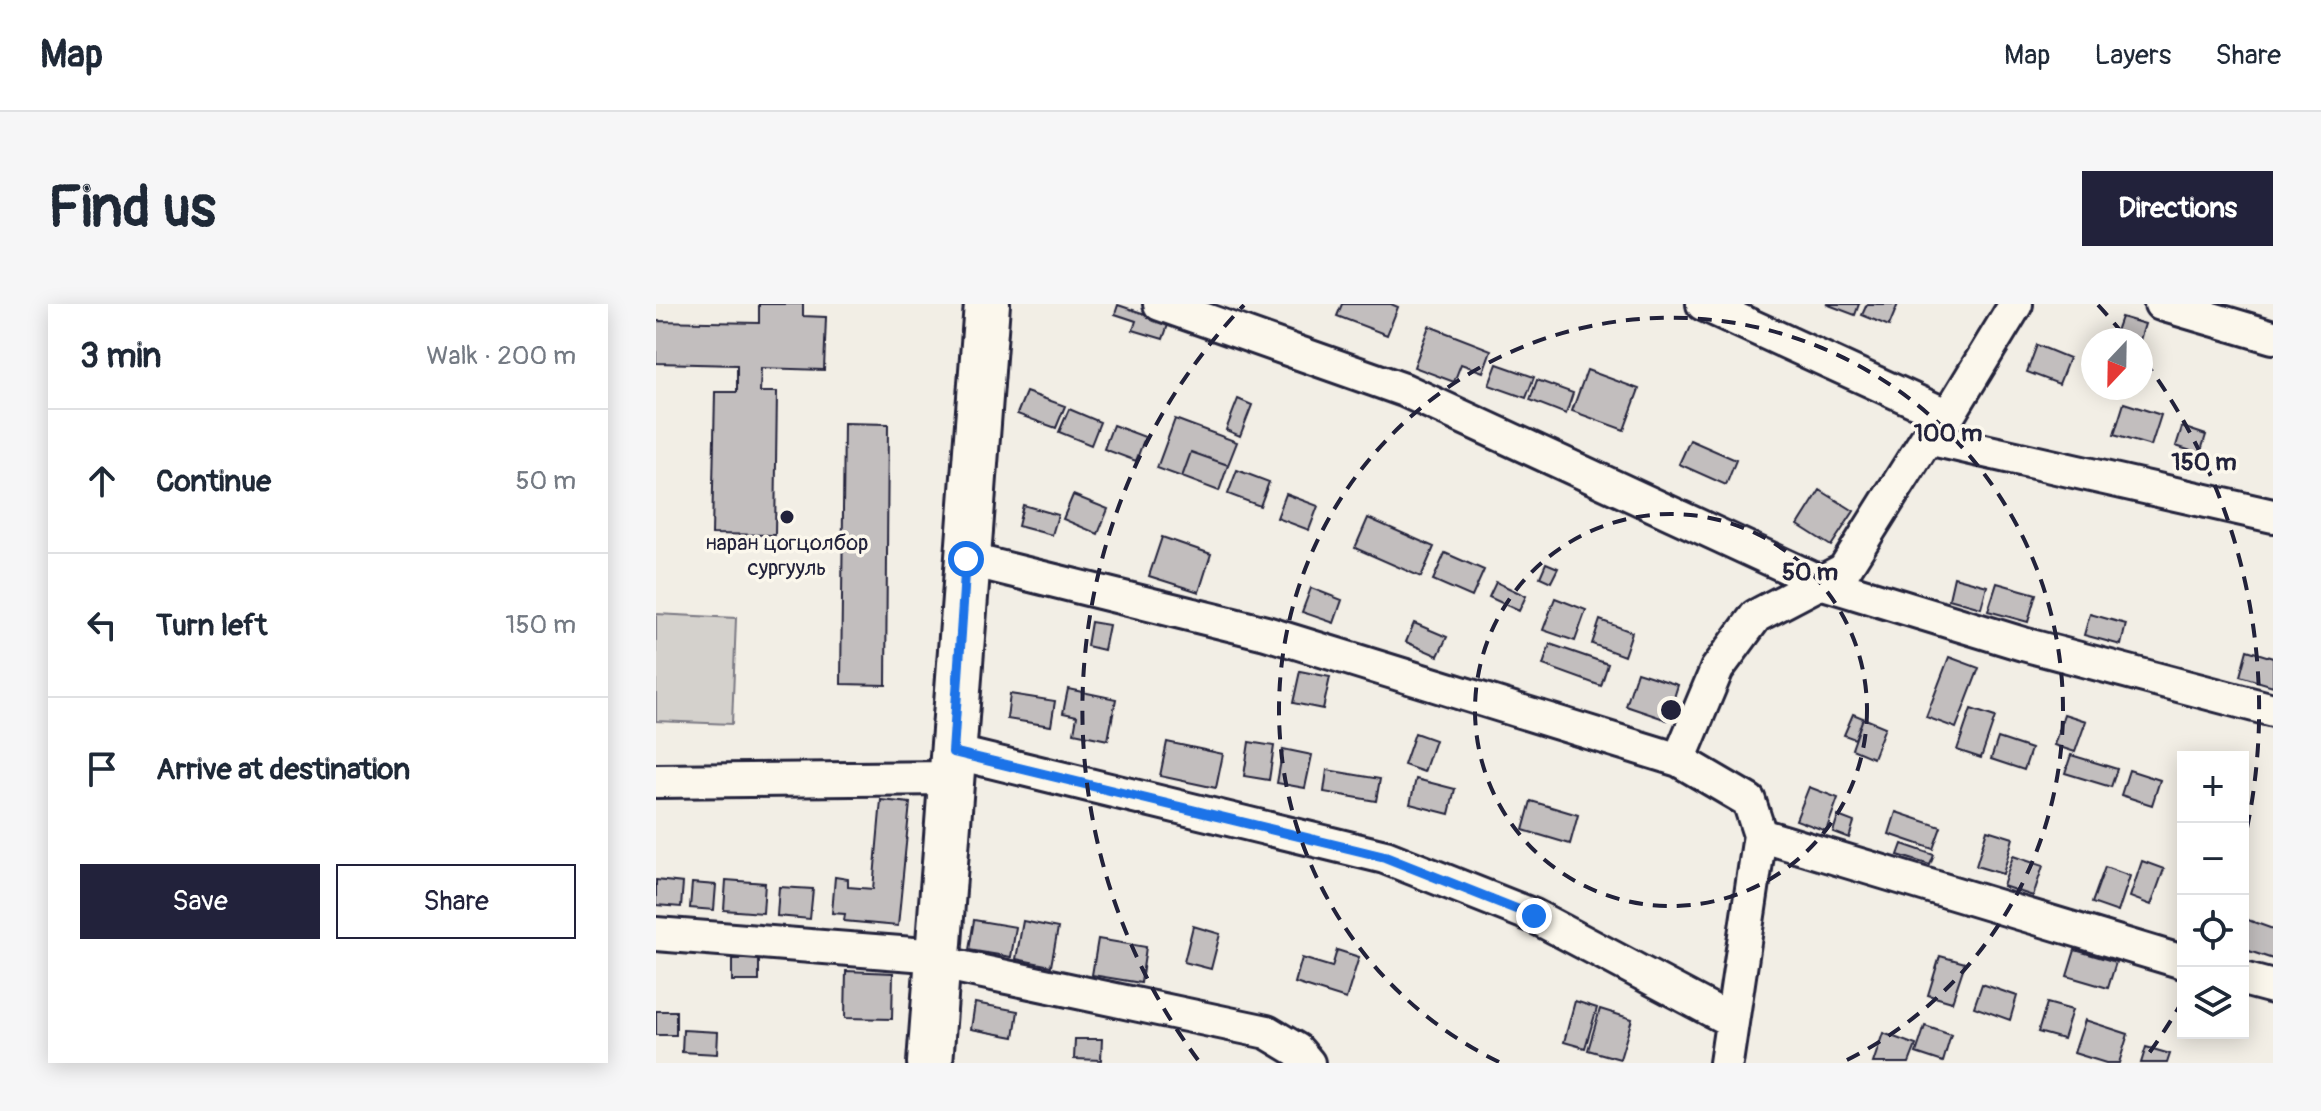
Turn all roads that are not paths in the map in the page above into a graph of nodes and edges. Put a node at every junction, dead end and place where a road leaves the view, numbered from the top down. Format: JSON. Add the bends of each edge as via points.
{"nodes":[{"id":1,"x":987,"y":304,"type":"edge"},
{"id":2,"x":1160,"y":304,"type":"edge"},
{"id":3,"x":1703,"y":304,"type":"edge"},
{"id":4,"x":2016,"y":304,"type":"edge"},
{"id":5,"x":2161,"y":304,"type":"edge"},
{"id":6,"x":2273,"y":337,"type":"edge"},
{"id":7,"x":1937,"y":427,"type":"junction"},
{"id":8,"x":2273,"y":516,"type":"edge"},
{"id":9,"x":966,"y":559,"type":"junction"},
{"id":10,"x":1820,"y":582,"type":"junction"},
{"id":11,"x":2273,"y":710,"type":"edge"},
{"id":12,"x":1679,"y":760,"type":"junction"},
{"id":13,"x":952,"y":765,"type":"junction"},
{"id":14,"x":656,"y":781,"type":"edge"},
{"id":15,"x":1760,"y":835,"type":"junction"},
{"id":16,"x":656,"y":934,"type":"edge"},
{"id":17,"x":938,"y":959,"type":"junction"},
{"id":18,"x":2177,"y":960,"type":"edge"},
{"id":19,"x":2249,"y":981,"type":"edge"},
{"id":20,"x":2273,"y":987,"type":"edge"},
{"id":21,"x":1732,"y":1021,"type":"junction"},
{"id":22,"x":930,"y":1063,"type":"edge"},
{"id":23,"x":1308,"y":1063,"type":"edge"},
{"id":24,"x":1726,"y":1063,"type":"edge"}],
"edges":[{"from":1,"to":9,"type":"street"},
{"from":2,"to":10,"type":"street","via":[[1404,390]]},
{"from":3,"to":7,"type":"street"},
{"from":4,"to":7,"type":"street"},
{"from":5,"to":6,"type":"street"},
{"from":7,"to":8,"type":"street"},
{"from":7,"to":10,"type":"street","via":[[1844,570]]},
{"from":9,"to":12,"type":"street","via":[[1266,633]]},
{"from":9,"to":13,"type":"street"},
{"from":10,"to":11,"type":"street","via":[[2023,644]]},
{"from":10,"to":12,"type":"street","via":[[1756,616],[1717,669]]},
{"from":12,"to":15,"type":"street","via":[[1749,801]]},
{"from":13,"to":14,"type":"street"},
{"from":13,"to":17,"type":"street"},
{"from":13,"to":21,"type":"street","via":[[1385,857],[1534,916]]},
{"from":15,"to":18,"type":"street"},
{"from":15,"to":21,"type":"street"},
{"from":16,"to":17,"type":"street"},
{"from":17,"to":22,"type":"street"},
{"from":17,"to":23,"type":"street","via":[[1267,1032]]},
{"from":19,"to":20,"type":"street"},
{"from":21,"to":24,"type":"street"}]}
